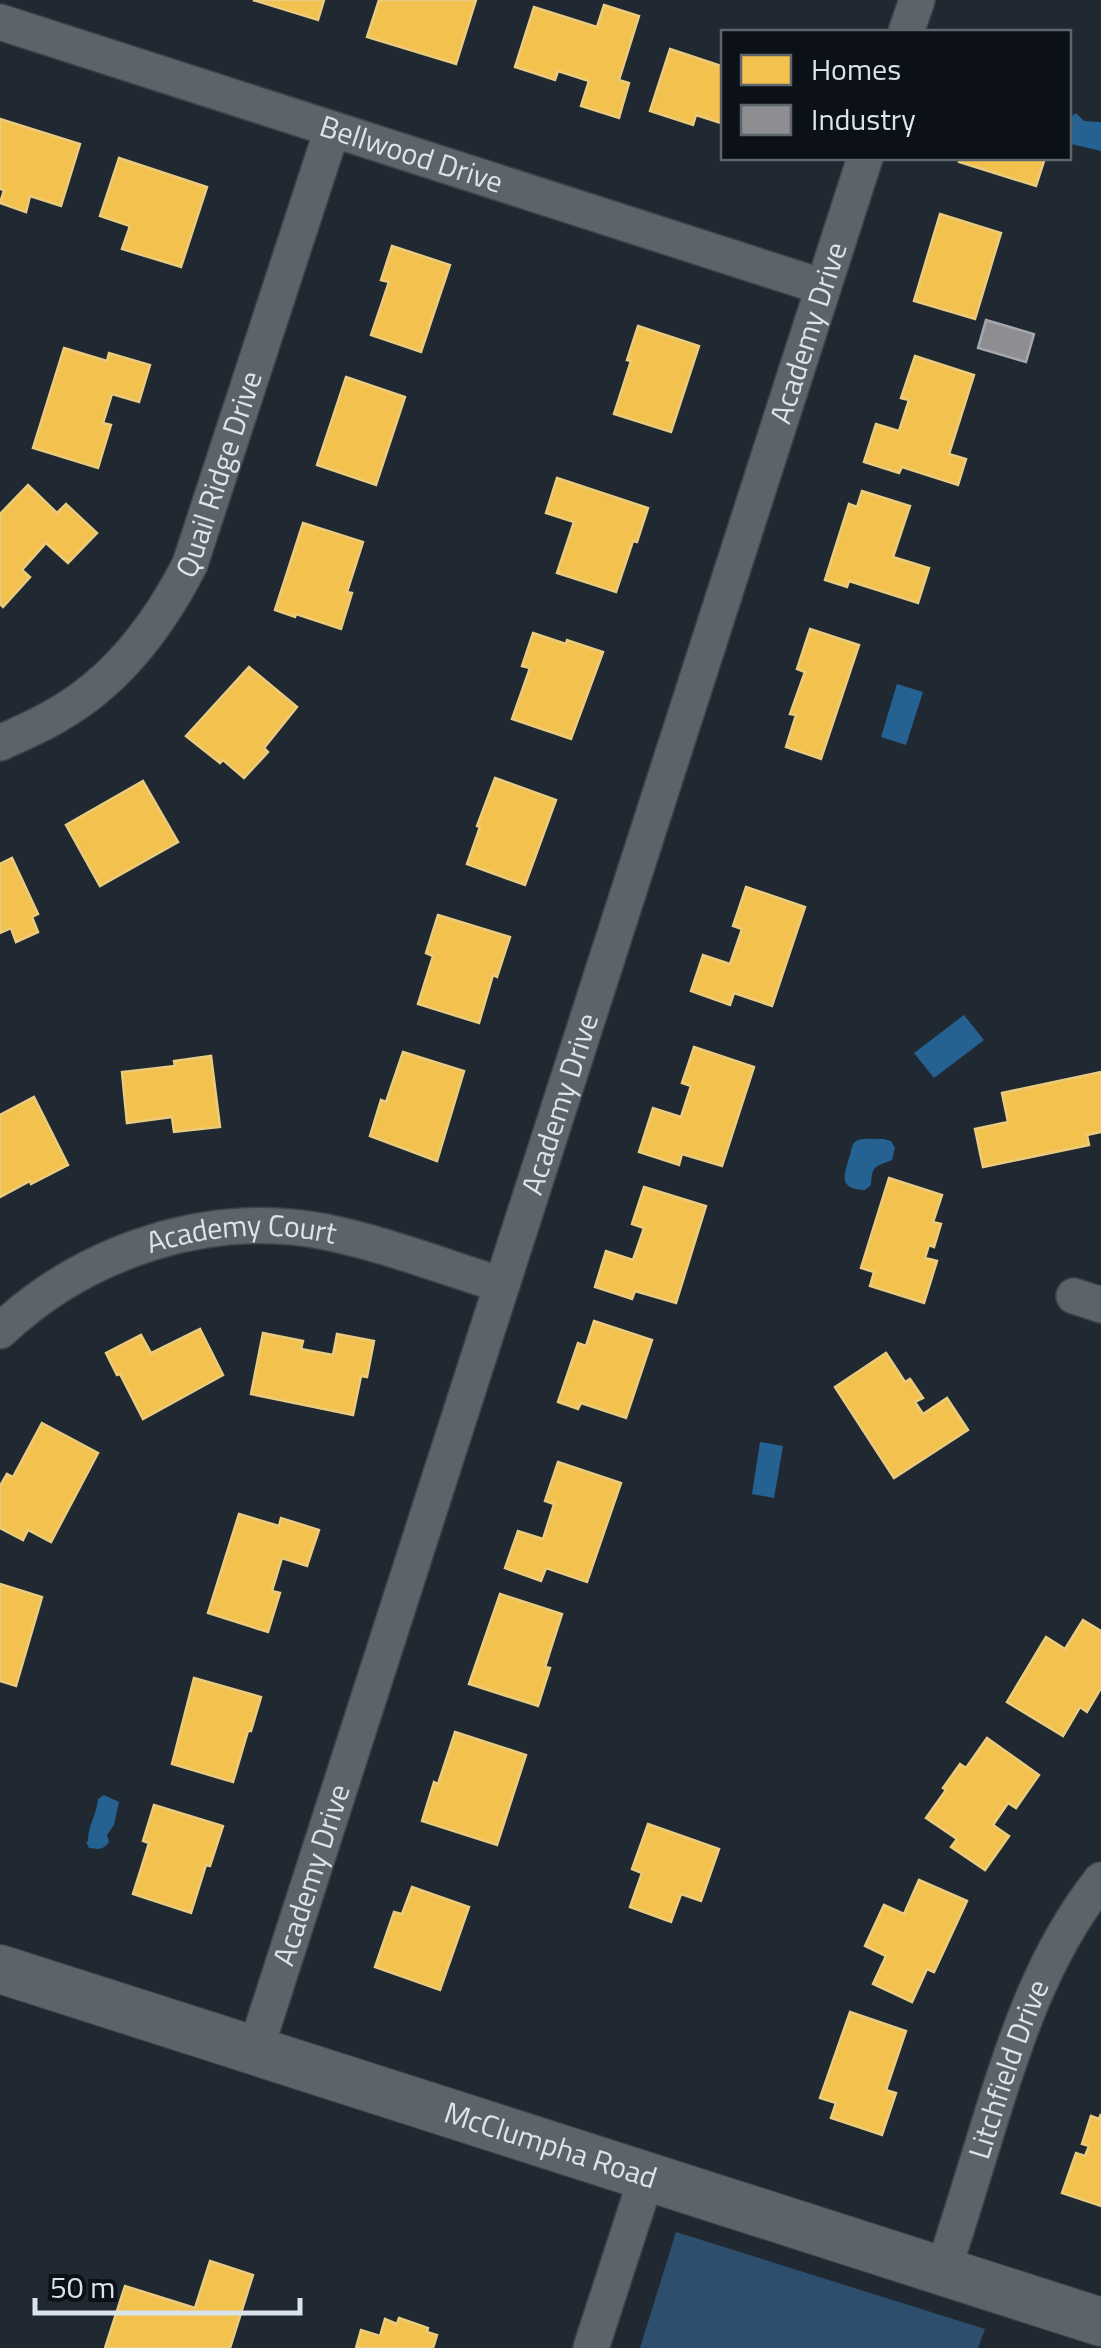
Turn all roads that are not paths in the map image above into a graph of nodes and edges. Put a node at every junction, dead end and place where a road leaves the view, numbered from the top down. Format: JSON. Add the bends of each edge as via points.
{"nodes":[{"id":1,"x":917,"y":0,"type":"edge"},
{"id":2,"x":0,"y":22,"type":"edge"},
{"id":3,"x":907,"y":30,"type":"edge"},
{"id":4,"x":332,"y":130,"type":"junction"},
{"id":5,"x":865,"y":160,"type":"edge"},
{"id":6,"x":823,"y":288,"type":"junction"},
{"id":7,"x":0,"y":743,"type":"edge"},
{"id":8,"x":502,"y":1286,"type":"junction"},
{"id":9,"x":0,"y":1331,"type":"edge"},
{"id":10,"x":1101,"y":1880,"type":"edge"},
{"id":11,"x":0,"y":1969,"type":"edge"},
{"id":12,"x":255,"y":2050,"type":"junction"},
{"id":13,"x":646,"y":2176,"type":"junction"},
{"id":14,"x":944,"y":2271,"type":"junction"},
{"id":15,"x":1101,"y":2322,"type":"edge"},
{"id":16,"x":592,"y":2348,"type":"edge"}],
"edges":[{"from":1,"to":3,"type":"street"},
{"from":2,"to":4,"type":"street","name":"Bellwood Drive"},
{"from":4,"to":6,"type":"street","name":"Bellwood Drive"},
{"from":4,"to":7,"type":"street","name":"Quail Ridge Drive","via":[[174,596],[106,679],[58,714]]},
{"from":5,"to":6,"type":"street","name":"Academy Drive"},
{"from":6,"to":8,"type":"street","name":"Academy Drive"},
{"from":8,"to":9,"type":"street","name":"Academy Court","via":[[322,1231],[246,1226],[164,1239],[104,1260],[54,1287]]},
{"from":8,"to":12,"type":"street","name":"Academy Drive"},
{"from":10,"to":14,"type":"street","name":"Litchfield Drive","via":[[1038,1985]]},
{"from":11,"to":12,"type":"street","name":"McClumpha Road"},
{"from":12,"to":13,"type":"street","name":"McClumpha Road"},
{"from":13,"to":14,"type":"street","name":"McClumpha Road"},
{"from":13,"to":16,"type":"street"},
{"from":14,"to":15,"type":"street","name":"McClumpha Road"}]}
